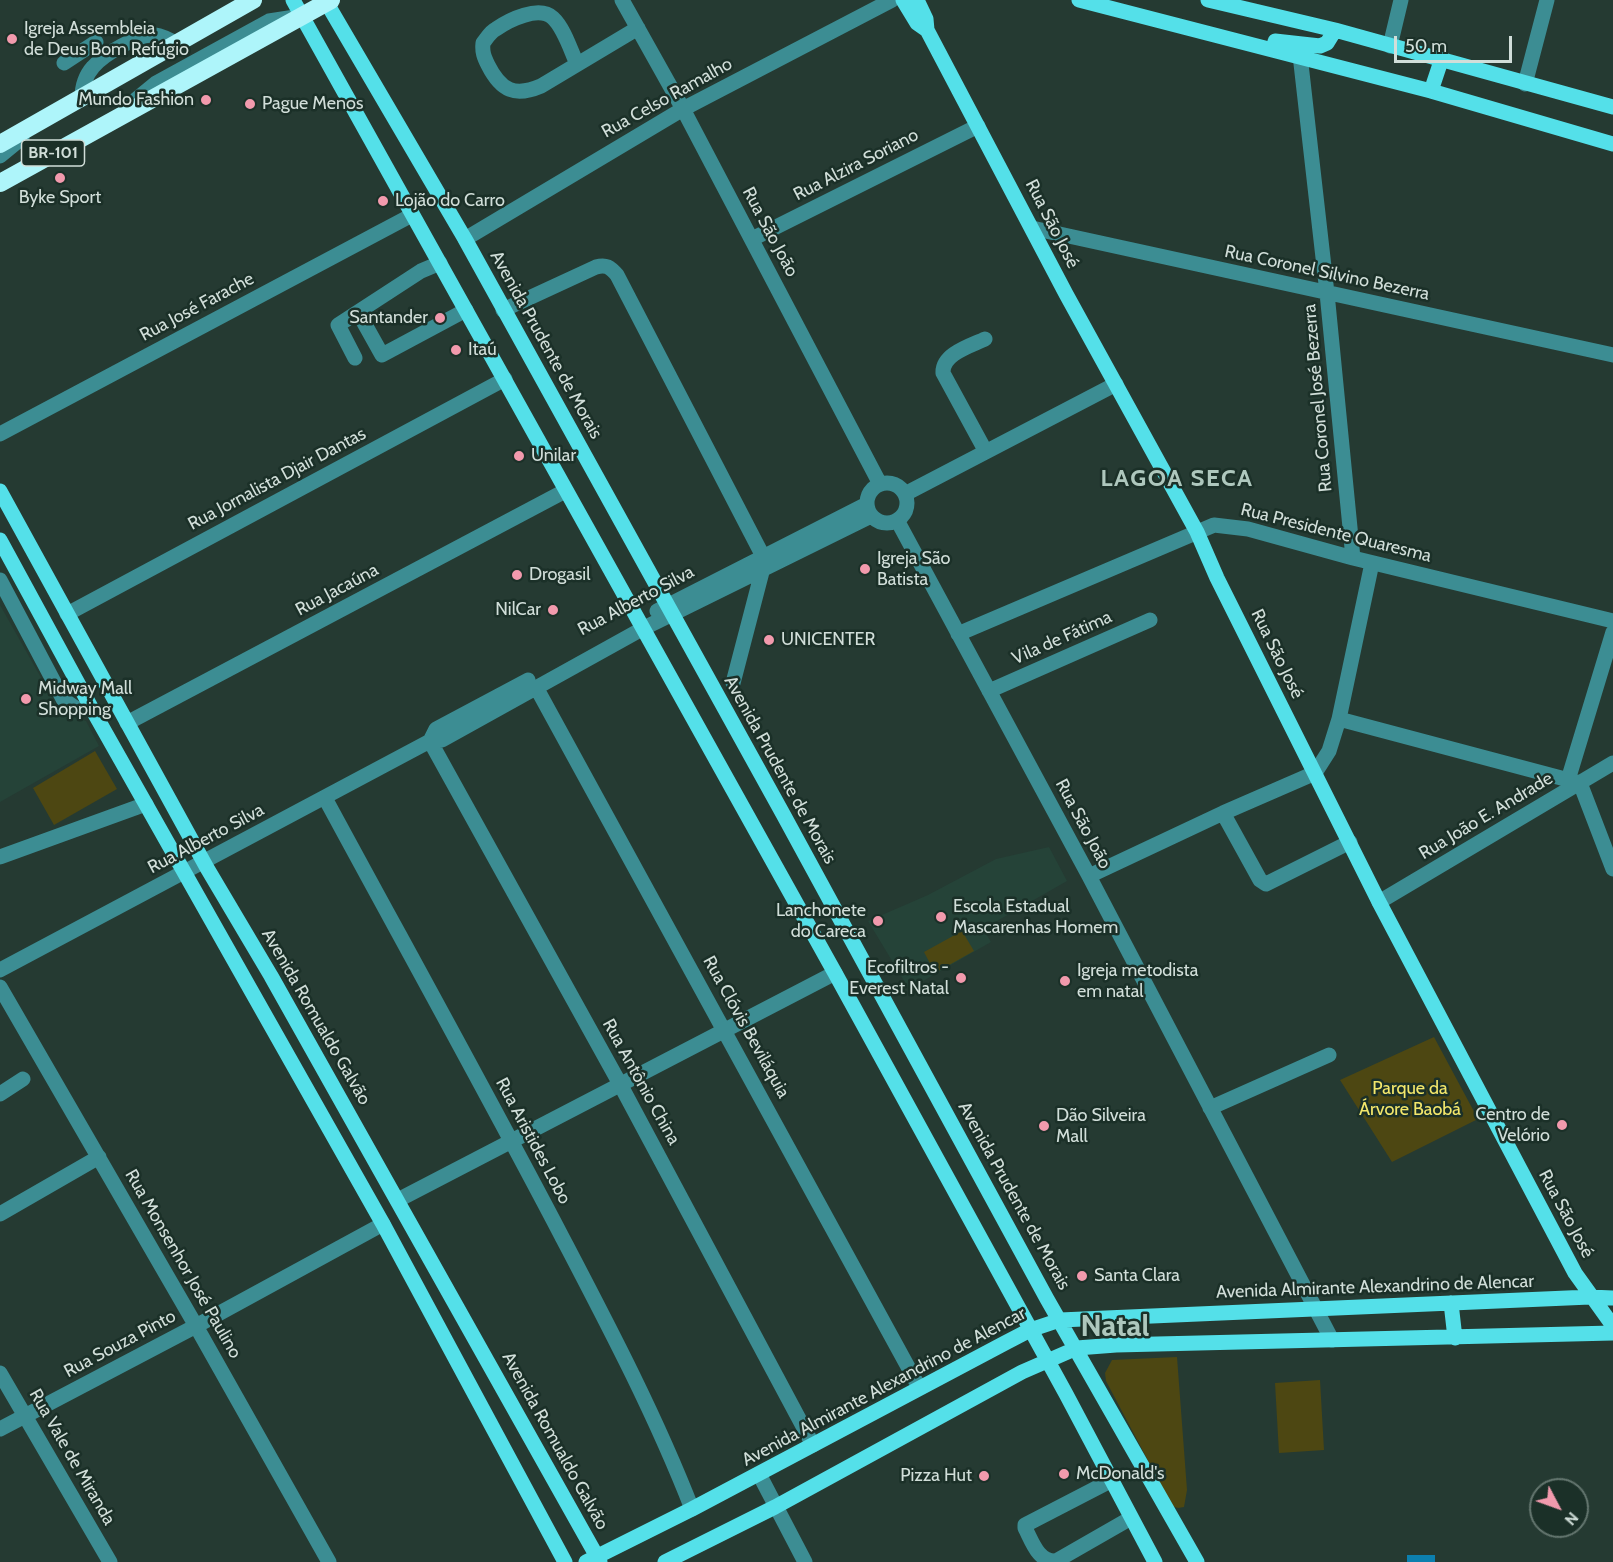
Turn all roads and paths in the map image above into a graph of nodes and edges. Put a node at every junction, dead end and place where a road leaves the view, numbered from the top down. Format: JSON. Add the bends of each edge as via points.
{"nodes":[{"id":1,"x":253,"y":0,"type":"edge"},
{"id":2,"x":293,"y":0,"type":"edge"},
{"id":3,"x":622,"y":0,"type":"edge"},
{"id":4,"x":892,"y":0,"type":"edge"},
{"id":5,"x":903,"y":0,"type":"edge"},
{"id":6,"x":918,"y":0,"type":"edge"},
{"id":7,"x":1079,"y":0,"type":"edge"},
{"id":8,"x":1208,"y":0,"type":"edge"},
{"id":9,"x":1401,"y":0,"type":"edge"},
{"id":10,"x":1547,"y":0,"type":"edge"},
{"id":11,"x":327,"y":1,"type":"edge"},
{"id":12,"x":1236,"y":3,"type":"edge"},
{"id":13,"x":302,"y":16,"type":"junction"},
{"id":14,"x":638,"y":28,"type":"junction"},
{"id":15,"x":927,"y":30,"type":"junction"},
{"id":16,"x":1335,"y":30,"type":"junction"},
{"id":17,"x":1225,"y":36,"type":"junction"},
{"id":18,"x":96,"y":42,"type":"dead end"},
{"id":19,"x":1390,"y":46,"type":"junction"},
{"id":20,"x":1300,"y":55,"type":"junction"},
{"id":21,"x":1441,"y":61,"type":"junction"},
{"id":22,"x":64,"y":63,"type":"dead end"},
{"id":23,"x":577,"y":64,"type":"junction"},
{"id":24,"x":1525,"y":84,"type":"junction"},
{"id":25,"x":1431,"y":90,"type":"junction"},
{"id":26,"x":1613,"y":107,"type":"edge"},
{"id":27,"x":683,"y":109,"type":"junction"},
{"id":28,"x":56,"y":113,"type":"junction"},
{"id":29,"x":978,"y":126,"type":"junction"},
{"id":30,"x":0,"y":144,"type":"edge"},
{"id":31,"x":1613,"y":144,"type":"edge"},
{"id":32,"x":0,"y":156,"type":"edge"},
{"id":33,"x":0,"y":183,"type":"edge"},
{"id":34,"x":412,"y":215,"type":"junction"},
{"id":35,"x":1032,"y":228,"type":"junction"},
{"id":36,"x":465,"y":239,"type":"junction"},
{"id":37,"x":752,"y":239,"type":"junction"},
{"id":38,"x":440,"y":263,"type":"junction"},
{"id":39,"x":1328,"y":293,"type":"junction"},
{"id":40,"x":466,"y":310,"type":"junction"},
{"id":41,"x":503,"y":310,"type":"junction"},
{"id":42,"x":358,"y":312,"type":"junction"},
{"id":43,"x":985,"y":339,"type":"dead end"},
{"id":44,"x":1613,"y":356,"type":"edge"},
{"id":45,"x":356,"y":358,"type":"dead end"},
{"id":46,"x":505,"y":379,"type":"junction"},
{"id":47,"x":1116,"y":384,"type":"junction"},
{"id":48,"x":0,"y":434,"type":"edge"},
{"id":49,"x":986,"y":452,"type":"junction"},
{"id":50,"x":880,"y":484,"type":"junction"},
{"id":51,"x":0,"y":490,"type":"edge"},
{"id":52,"x":565,"y":491,"type":"junction"},
{"id":53,"x":905,"y":494,"type":"junction"},
{"id":54,"x":869,"y":510,"type":"junction"},
{"id":55,"x":897,"y":520,"type":"junction"},
{"id":56,"x":1197,"y":532,"type":"junction"},
{"id":57,"x":0,"y":540,"type":"edge"},
{"id":58,"x":1353,"y":558,"type":"junction"},
{"id":59,"x":1372,"y":563,"type":"junction"},
{"id":60,"x":764,"y":564,"type":"junction"},
{"id":61,"x":0,"y":580,"type":"edge"},
{"id":62,"x":670,"y":610,"type":"junction"},
{"id":63,"x":67,"y":614,"type":"junction"},
{"id":64,"x":1149,"y":620,"type":"dead end"},
{"id":65,"x":1613,"y":621,"type":"edge"},
{"id":66,"x":640,"y":625,"type":"junction"},
{"id":67,"x":1613,"y":632,"type":"edge"},
{"id":68,"x":958,"y":634,"type":"junction"},
{"id":69,"x":733,"y":683,"type":"dead end"},
{"id":70,"x":536,"y":687,"type":"junction"},
{"id":71,"x":989,"y":691,"type":"junction"},
{"id":72,"x":92,"y":709,"type":"junction"},
{"id":73,"x":1338,"y":719,"type":"junction"},
{"id":74,"x":127,"y":723,"type":"junction"},
{"id":75,"x":430,"y":741,"type":"junction"},
{"id":76,"x":1613,"y":763,"type":"edge"},
{"id":77,"x":1315,"y":773,"type":"junction"},
{"id":78,"x":1574,"y":782,"type":"junction"},
{"id":79,"x":325,"y":798,"type":"junction"},
{"id":80,"x":146,"y":804,"type":"junction"},
{"id":81,"x":1223,"y":813,"type":"junction"},
{"id":82,"x":1350,"y":842,"type":"junction"},
{"id":83,"x":0,"y":857,"type":"edge"},
{"id":84,"x":204,"y":862,"type":"junction"},
{"id":85,"x":1613,"y":868,"type":"edge"},
{"id":86,"x":184,"y":873,"type":"junction"},
{"id":87,"x":1089,"y":876,"type":"junction"},
{"id":88,"x":1379,"y":902,"type":"junction"},
{"id":89,"x":0,"y":970,"type":"edge"},
{"id":90,"x":835,"y":973,"type":"junction"},
{"id":91,"x":0,"y":987,"type":"edge"},
{"id":92,"x":725,"y":1029,"type":"junction"},
{"id":93,"x":1329,"y":1055,"type":"dead end"},
{"id":94,"x":23,"y":1079,"type":"dead end"},
{"id":95,"x":620,"y":1084,"type":"junction"},
{"id":96,"x":0,"y":1094,"type":"edge"},
{"id":97,"x":1210,"y":1108,"type":"junction"},
{"id":98,"x":512,"y":1141,"type":"junction"},
{"id":99,"x":99,"y":1157,"type":"junction"},
{"id":100,"x":398,"y":1200,"type":"junction"},
{"id":101,"x":0,"y":1214,"type":"edge"},
{"id":102,"x":383,"y":1224,"type":"junction"},
{"id":103,"x":1590,"y":1297,"type":"junction"},
{"id":104,"x":1613,"y":1298,"type":"edge"},
{"id":105,"x":1451,"y":1303,"type":"junction"},
{"id":106,"x":1316,"y":1309,"type":"junction"},
{"id":107,"x":1060,"y":1320,"type":"junction"},
{"id":108,"x":196,"y":1326,"type":"junction"},
{"id":109,"x":1613,"y":1326,"type":"edge"},
{"id":110,"x":1030,"y":1330,"type":"junction"},
{"id":111,"x":1613,"y":1333,"type":"edge"},
{"id":112,"x":1455,"y":1338,"type":"junction"},
{"id":113,"x":1332,"y":1340,"type":"junction"},
{"id":114,"x":1077,"y":1348,"type":"junction"},
{"id":115,"x":1046,"y":1361,"type":"junction"},
{"id":116,"x":0,"y":1373,"type":"edge"},
{"id":117,"x":919,"y":1387,"type":"junction"},
{"id":118,"x":26,"y":1415,"type":"junction"},
{"id":119,"x":0,"y":1429,"type":"edge"},
{"id":120,"x":813,"y":1445,"type":"junction"},
{"id":121,"x":759,"y":1474,"type":"junction"},
{"id":122,"x":1112,"y":1480,"type":"junction"},
{"id":123,"x":775,"y":1507,"type":"junction"},
{"id":124,"x":692,"y":1509,"type":"junction"},
{"id":125,"x":1131,"y":1518,"type":"junction"},
{"id":126,"x":594,"y":1560,"type":"edge"},
{"id":127,"x":110,"y":1562,"type":"edge"},
{"id":128,"x":329,"y":1562,"type":"edge"},
{"id":129,"x":565,"y":1562,"type":"edge"},
{"id":130,"x":665,"y":1562,"type":"edge"},
{"id":131,"x":805,"y":1562,"type":"edge"},
{"id":132,"x":1155,"y":1562,"type":"edge"},
{"id":133,"x":1197,"y":1562,"type":"edge"}],
"edges":[{"from":1,"to":28,"type":"highway","number":"BR-101"},
{"from":2,"to":13,"type":"main road"},
{"from":3,"to":14,"type":"street","name":"Rua São João"},
{"from":4,"to":27,"type":"street","name":"Rua Celso Ramalho"},
{"from":5,"to":15,"type":"main road","name":"Rua São José","via":[[917,23]]},
{"from":6,"to":15,"type":"main road","name":"Rua São José"},
{"from":7,"to":17,"type":"main road"},
{"from":8,"to":12,"type":"main road"},
{"from":9,"to":19,"type":"street"},
{"from":10,"to":24,"type":"street"},
{"from":11,"to":13,"type":"highway","number":"BR-101"},
{"from":11,"to":36,"type":"main road","name":"Avenida Prudente de Morais"},
{"from":12,"to":16,"type":"main road"},
{"from":13,"to":33,"type":"highway","number":"BR-101"},
{"from":13,"to":34,"type":"main road"},
{"from":14,"to":23,"type":"street"},
{"from":14,"to":27,"type":"street","name":"Rua São João"},
{"from":15,"to":29,"type":"main road","name":"Rua São José"},
{"from":16,"to":17,"type":"main road","via":[[1327,43],[1320,46]]},
{"from":16,"to":19,"type":"main road"},
{"from":17,"to":20,"type":"main road"},
{"from":18,"to":22,"type":"street"},
{"from":19,"to":21,"type":"main road"},
{"from":20,"to":25,"type":"main road"},
{"from":20,"to":39,"type":"street","name":"Rua Coronel José Bezerra"},
{"from":21,"to":24,"type":"main road"},
{"from":21,"to":25,"type":"main road"},
{"from":23,"to":23,"type":"street","via":[[530,91],[507,89],[492,73],[483,55],[483,43],[495,29],[515,19],[544,14],[555,21]]},
{"from":24,"to":26,"type":"main road"},
{"from":25,"to":31,"type":"main road"},
{"from":27,"to":36,"type":"street","name":"Rua Celso Ramalho"},
{"from":27,"to":37,"type":"street","name":"Rua São João"},
{"from":28,"to":30,"type":"highway","number":"BR-101"},
{"from":28,"to":32,"type":"street"},
{"from":29,"to":35,"type":"main road","name":"Rua São José"},
{"from":29,"to":37,"type":"street","name":"Rua Alzira Soriano"},
{"from":34,"to":38,"type":"main road"},
{"from":34,"to":48,"type":"street","name":"Rua José Farache"},
{"from":35,"to":39,"type":"street","name":"Rua Coronel Silvino Bezerra"},
{"from":35,"to":47,"type":"main road","name":"Rua São José"},
{"from":36,"to":41,"type":"main road","name":"Avenida Prudente de Morais"},
{"from":37,"to":50,"type":"street","name":"Rua São João"},
{"from":38,"to":40,"type":"main road"},
{"from":38,"to":42,"type":"street"},
{"from":39,"to":44,"type":"street","name":"Rua Coronel Silvino Bezerra"},
{"from":39,"to":58,"type":"street","name":"Rua Coronel José Bezerra"},
{"from":40,"to":42,"type":"street","via":[[382,355]]},
{"from":40,"to":46,"type":"main road"},
{"from":41,"to":60,"type":"street","via":[[596,267],[611,268]]},
{"from":41,"to":62,"type":"main road","name":"Avenida Prudente de Morais"},
{"from":42,"to":45,"type":"street","via":[[338,325]]},
{"from":43,"to":49,"type":"street","via":[[950,357],[943,374]]},
{"from":46,"to":52,"type":"main road"},
{"from":46,"to":63,"type":"street","name":"Rua Jornalista Djair Dantas"},
{"from":47,"to":49,"type":"street"},
{"from":47,"to":56,"type":"main road","name":"Rua São José"},
{"from":49,"to":53,"type":"street"},
{"from":50,"to":53,"type":"street","via":[[895,485]]},
{"from":50,"to":54,"type":"street","via":[[871,492]]},
{"from":51,"to":63,"type":"main road","name":"Avenida Romualdo Galvão"},
{"from":52,"to":66,"type":"main road"},
{"from":52,"to":74,"type":"street","name":"Rua Jacaúna"},
{"from":53,"to":55,"type":"street","via":[[906,507]]},
{"from":54,"to":55,"type":"street","via":[[882,523]]},
{"from":54,"to":60,"type":"street","name":"Rua Alberto Silva"},
{"from":55,"to":68,"type":"street","name":"Rua São João"},
{"from":56,"to":58,"type":"street","name":"Rua Presidente Quaresma","via":[[1214,525],[1232,526]]},
{"from":56,"to":68,"type":"street","name":"Rua Presidente Quaresma"},
{"from":56,"to":77,"type":"main road","name":"Rua São José"},
{"from":57,"to":72,"type":"main road"},
{"from":58,"to":59,"type":"street","name":"Rua Presidente Quaresma"},
{"from":59,"to":65,"type":"street","name":"Rua Presidente Quaresma"},
{"from":59,"to":73,"type":"street"},
{"from":60,"to":62,"type":"street","name":"Rua Alberto Silva"},
{"from":60,"to":69,"type":"street"},
{"from":61,"to":72,"type":"street","via":[[63,699],[77,709]]},
{"from":62,"to":66,"type":"street","name":"Rua Alberto Silva"},
{"from":62,"to":107,"type":"main road","name":"Avenida Prudente de Morais"},
{"from":63,"to":74,"type":"main road","name":"Avenida Romualdo Galvão"},
{"from":64,"to":71,"type":"street","name":"Vila de Fátima"},
{"from":66,"to":70,"type":"street","name":"Rua Alberto Silva"},
{"from":66,"to":75,"type":"street","name":"Rua Alberto Silva","via":[[436,729]]},
{"from":66,"to":90,"type":"main road"},
{"from":67,"to":78,"type":"street"},
{"from":68,"to":71,"type":"street","name":"Rua São João"},
{"from":70,"to":75,"type":"street","name":"Rua Alberto Silva","via":[[442,740]]},
{"from":70,"to":92,"type":"street","name":"Rua Clóvis Beviláquia"},
{"from":71,"to":87,"type":"street","name":"Rua São João"},
{"from":72,"to":80,"type":"main road"},
{"from":73,"to":77,"type":"street","via":[[1329,750]]},
{"from":73,"to":78,"type":"street"},
{"from":74,"to":84,"type":"main road","name":"Avenida Romualdo Galvão"},
{"from":75,"to":79,"type":"street","name":"Rua Alberto Silva"},
{"from":75,"to":95,"type":"street","name":"Rua Antônio China"},
{"from":76,"to":78,"type":"street","name":"Rua João E. Andrade"},
{"from":77,"to":81,"type":"street"},
{"from":77,"to":82,"type":"main road","name":"Rua São José"},
{"from":78,"to":85,"type":"street"},
{"from":78,"to":88,"type":"street","name":"Rua João E. Andrade"},
{"from":79,"to":84,"type":"street","name":"Rua Alberto Silva"},
{"from":79,"to":98,"type":"street","name":"Rua Aristides Lobo"},
{"from":80,"to":83,"type":"street"},
{"from":80,"to":86,"type":"main road"},
{"from":81,"to":82,"type":"street","via":[[1260,880],[1266,884]]},
{"from":81,"to":87,"type":"street"},
{"from":82,"to":88,"type":"main road","name":"Rua São José"},
{"from":84,"to":86,"type":"street","name":"Rua Alberto Silva"},
{"from":84,"to":100,"type":"main road","name":"Avenida Romualdo Galvão"},
{"from":86,"to":89,"type":"street","name":"Rua Alberto Silva"},
{"from":86,"to":102,"type":"main road"},
{"from":87,"to":97,"type":"street","name":"Rua São João"},
{"from":88,"to":103,"type":"main road","name":"Rua São José"},
{"from":90,"to":92,"type":"street"},
{"from":90,"to":110,"type":"main road"},
{"from":91,"to":99,"type":"street","name":"Rua Monsenhor José Paulino"},
{"from":92,"to":95,"type":"street"},
{"from":92,"to":117,"type":"street","name":"Rua Clóvis Beviláquia"},
{"from":93,"to":97,"type":"street"},
{"from":94,"to":96,"type":"street"},
{"from":95,"to":98,"type":"street"},
{"from":95,"to":120,"type":"street","name":"Rua Antônio China"},
{"from":97,"to":106,"type":"street","name":"Rua São João"},
{"from":98,"to":100,"type":"street"},
{"from":98,"to":124,"type":"street","name":"Rua Aristides Lobo","via":[[639,1386]]},
{"from":99,"to":101,"type":"street"},
{"from":99,"to":108,"type":"street","name":"Rua Monsenhor José Paulino"},
{"from":100,"to":126,"type":"main road","name":"Avenida Romualdo Galvão"},
{"from":102,"to":108,"type":"street","name":"Rua Souza Pinto"},
{"from":102,"to":129,"type":"main road"},
{"from":103,"to":104,"type":"main road","name":"Avenida Almirante Alexandrino de Alencar"},
{"from":103,"to":105,"type":"main road","name":"Avenida Almirante Alexandrino de Alencar"},
{"from":103,"to":109,"type":"main road","name":"Rua São José"},
{"from":105,"to":106,"type":"main road","name":"Avenida Almirante Alexandrino de Alencar"},
{"from":105,"to":112,"type":"main road"},
{"from":106,"to":107,"type":"main road","name":"Avenida Almirante Alexandrino de Alencar"},
{"from":106,"to":113,"type":"street","name":"Rua São João"},
{"from":107,"to":110,"type":"main road","name":"Avenida Almirante Alexandrino de Alencar"},
{"from":107,"to":114,"type":"main road","name":"Avenida Prudente de Morais"},
{"from":108,"to":118,"type":"street","name":"Rua Souza Pinto"},
{"from":108,"to":128,"type":"street","name":"Rua Monsenhor José Paulino"},
{"from":110,"to":115,"type":"main road"},
{"from":110,"to":117,"type":"main road","name":"Avenida Almirante Alexandrino de Alencar"},
{"from":111,"to":112,"type":"main road"},
{"from":112,"to":113,"type":"main road"},
{"from":113,"to":114,"type":"main road"},
{"from":114,"to":115,"type":"main road"},
{"from":114,"to":133,"type":"main road","name":"Avenida Prudente de Morais"},
{"from":115,"to":122,"type":"main road"},
{"from":115,"to":123,"type":"main road"},
{"from":116,"to":118,"type":"street","name":"Rua Vale de Miranda"},
{"from":117,"to":120,"type":"main road","name":"Avenida Almirante Alexandrino de Alencar"},
{"from":118,"to":119,"type":"street","name":"Rua Souza Pinto"},
{"from":118,"to":127,"type":"street","name":"Rua Vale de Miranda"},
{"from":120,"to":121,"type":"main road","name":"Avenida Almirante Alexandrino de Alencar"},
{"from":121,"to":123,"type":"street"},
{"from":121,"to":124,"type":"main road","name":"Avenida Almirante Alexandrino de Alencar"},
{"from":122,"to":125,"type":"main road"},
{"from":122,"to":125,"type":"street","via":[[1024,1528],[1042,1558],[1050,1562]]},
{"from":123,"to":130,"type":"main road"},
{"from":123,"to":131,"type":"street"},
{"from":124,"to":126,"type":"main road","name":"Avenida Almirante Alexandrino de Alencar"},
{"from":125,"to":132,"type":"main road"}]}
